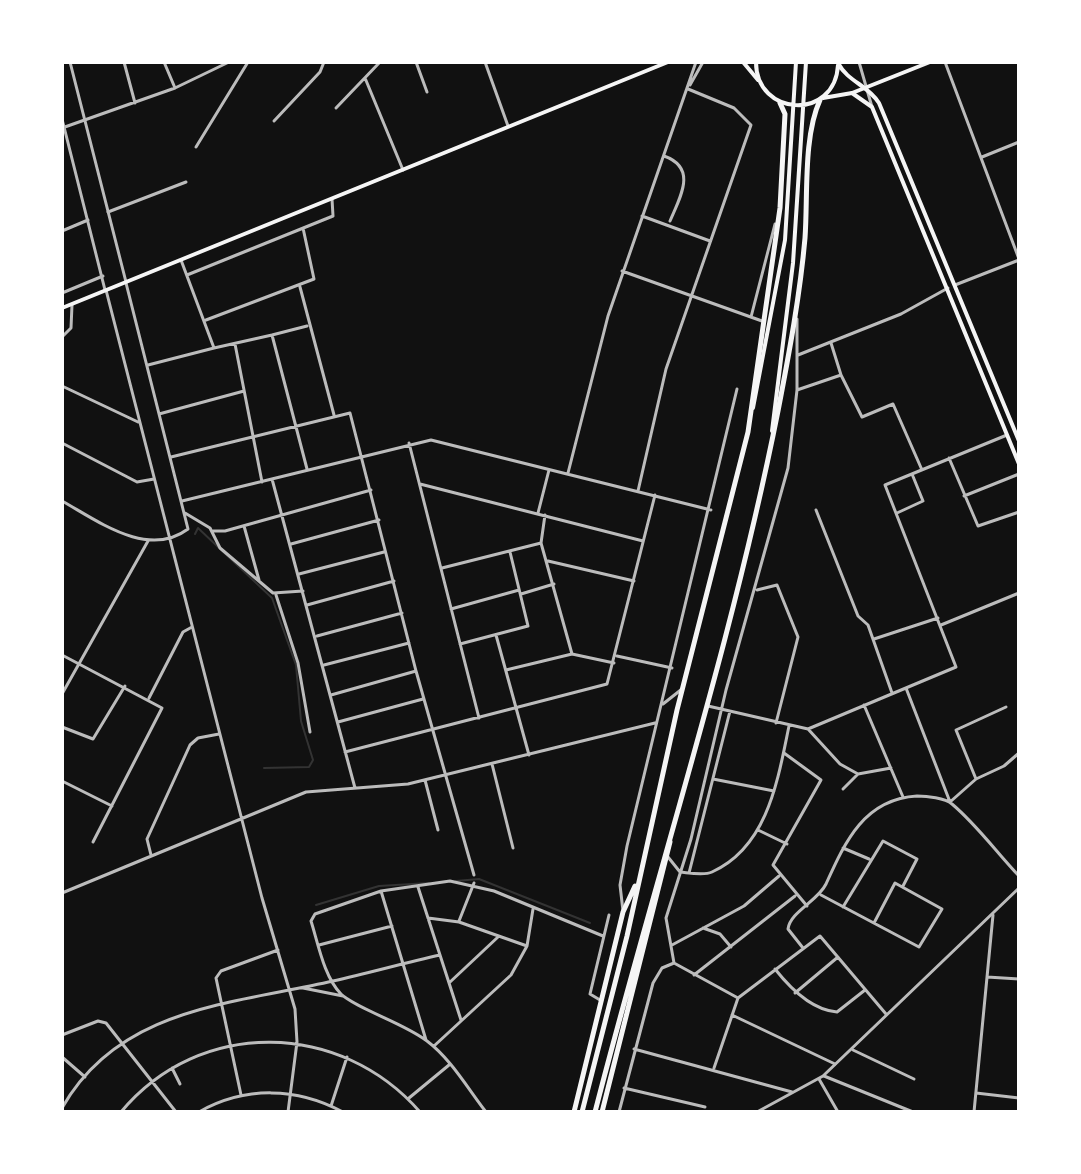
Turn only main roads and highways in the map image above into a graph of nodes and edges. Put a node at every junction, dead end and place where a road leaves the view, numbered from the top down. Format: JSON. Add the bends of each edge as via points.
{"nodes":[{"id":1,"x":667,"y":62,"type":"edge"},
{"id":2,"x":674,"y":62,"type":"edge"},
{"id":3,"x":743,"y":62,"type":"edge"},
{"id":4,"x":756,"y":62,"type":"edge"},
{"id":5,"x":796,"y":62,"type":"edge"},
{"id":6,"x":806,"y":62,"type":"edge"},
{"id":7,"x":838,"y":62,"type":"edge"},
{"id":8,"x":930,"y":62,"type":"edge"},
{"id":9,"x":758,"y":80,"type":"junction"},
{"id":10,"x":868,"y":89,"type":"junction"},
{"id":11,"x":852,"y":93,"type":"junction"},
{"id":12,"x":821,"y":99,"type":"junction"},
{"id":13,"x":780,"y":103,"type":"junction"},
{"id":14,"x":62,"y":308,"type":"edge"},
{"id":15,"x":748,"y":432,"type":"junction"},
{"id":16,"x":771,"y":437,"type":"junction"},
{"id":17,"x":1019,"y":441,"type":"edge"},
{"id":18,"x":1019,"y":464,"type":"edge"},
{"id":19,"x":670,"y":831,"type":"junction"},
{"id":20,"x":639,"y":878,"type":"junction"},
{"id":21,"x":574,"y":1112,"type":"edge"},
{"id":22,"x":582,"y":1112,"type":"edge"},
{"id":23,"x":595,"y":1112,"type":"edge"},
{"id":24,"x":602,"y":1112,"type":"edge"}],
"edges":[{"from":1,"to":2,"type":"main road"},
{"from":1,"to":14,"type":"main road"},
{"from":3,"to":9,"type":"main road"},
{"from":4,"to":9,"type":"main road"},
{"from":5,"to":15,"type":"main road","via":[[788,214],[777,298]]},
{"from":6,"to":16,"type":"main road","via":[[788,300]]},
{"from":7,"to":10,"type":"main road","via":[[847,77]]},
{"from":7,"to":12,"type":"main road","via":[[836,80]]},
{"from":8,"to":10,"type":"main road"},
{"from":9,"to":13,"type":"main road"},
{"from":10,"to":11,"type":"main road"},
{"from":10,"to":17,"type":"main road","via":[[879,103]]},
{"from":11,"to":12,"type":"main road"},
{"from":11,"to":18,"type":"main road","via":[[872,107]]},
{"from":12,"to":13,"type":"main road","via":[[798,107]]},
{"from":12,"to":16,"type":"highway","via":[[811,133],[796,307]]},
{"from":13,"to":15,"type":"highway","via":[[785,114],[780,208]]},
{"from":15,"to":20,"type":"highway"},
{"from":16,"to":19,"type":"highway","via":[[708,706]]},
{"from":19,"to":23,"type":"highway"},
{"from":19,"to":24,"type":"highway","via":[[668,857]]},
{"from":20,"to":21,"type":"highway","via":[[623,912]]},
{"from":20,"to":22,"type":"highway"}]}
